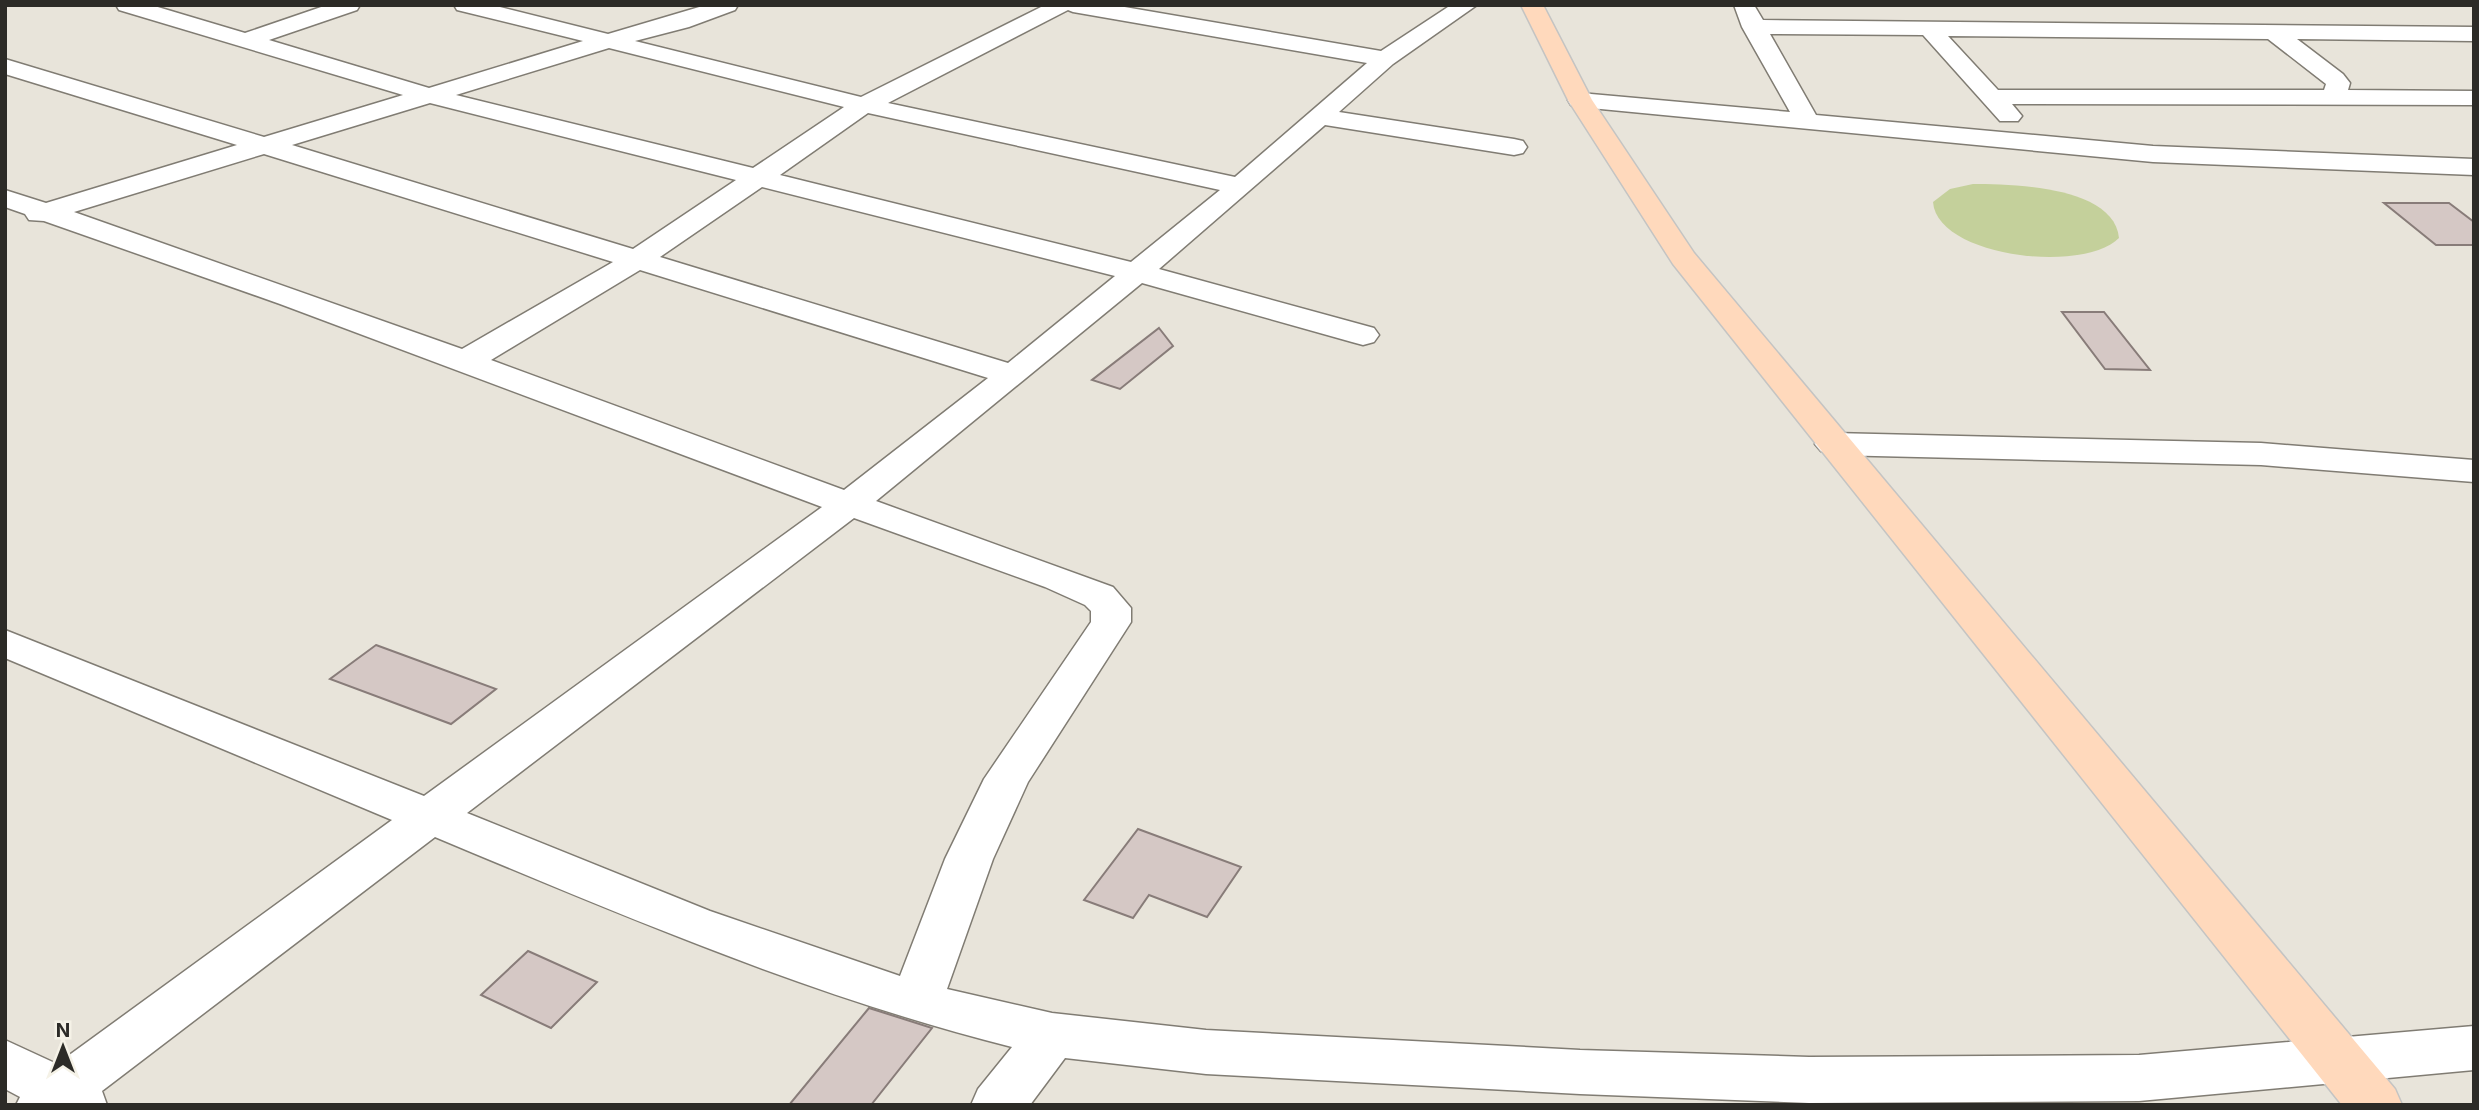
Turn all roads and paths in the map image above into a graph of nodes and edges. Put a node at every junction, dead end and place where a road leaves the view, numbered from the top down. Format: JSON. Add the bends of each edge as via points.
{"nodes":[{"id":1,"x":127,"y":5,"type":"edge"},
{"id":2,"x":349,"y":5,"type":"edge"},
{"id":3,"x":465,"y":5,"type":"edge"},
{"id":4,"x":727,"y":5,"type":"edge"},
{"id":5,"x":1062,"y":5,"type":"edge"},
{"id":6,"x":1073,"y":5,"type":"edge"},
{"id":7,"x":1465,"y":5,"type":"edge"},
{"id":8,"x":1532,"y":5,"type":"edge"},
{"id":9,"x":2097,"y":5,"type":"edge"},
{"id":10,"x":1748,"y":16,"type":"edge"},
{"id":11,"x":1930,"y":30,"type":"junction"},
{"id":12,"x":2128,"y":30,"type":"junction"},
{"id":13,"x":2273,"y":32,"type":"junction"},
{"id":14,"x":2474,"y":34,"type":"edge"},
{"id":15,"x":247,"y":40,"type":"junction"},
{"id":16,"x":611,"y":40,"type":"junction"},
{"id":17,"x":1385,"y":59,"type":"junction"},
{"id":18,"x":5,"y":66,"type":"edge"},
{"id":19,"x":427,"y":95,"type":"junction"},
{"id":20,"x":2334,"y":96,"type":"junction"},
{"id":21,"x":1992,"y":97,"type":"junction"},
{"id":22,"x":2474,"y":98,"type":"edge"},
{"id":23,"x":1580,"y":100,"type":"junction"},
{"id":24,"x":864,"y":104,"type":"junction"},
{"id":25,"x":1321,"y":117,"type":"junction"},
{"id":26,"x":1808,"y":122,"type":"junction"},
{"id":27,"x":268,"y":145,"type":"junction"},
{"id":28,"x":2035,"y":145,"type":"junction"},
{"id":29,"x":1514,"y":147,"type":"dead end"},
{"id":30,"x":2474,"y":167,"type":"edge"},
{"id":31,"x":755,"y":180,"type":"junction"},
{"id":32,"x":1241,"y":186,"type":"junction"},
{"id":33,"x":5,"y":198,"type":"edge"},
{"id":34,"x":44,"y":212,"type":"junction"},
{"id":35,"x":5,"y":225,"type":"edge"},
{"id":36,"x":640,"y":258,"type":"junction"},
{"id":37,"x":1136,"y":272,"type":"junction"},
{"id":38,"x":1363,"y":335,"type":"dead end"},
{"id":39,"x":464,"y":362,"type":"junction"},
{"id":40,"x":1013,"y":375,"type":"junction"},
{"id":41,"x":1833,"y":444,"type":"junction"},
{"id":42,"x":2474,"y":471,"type":"edge"},
{"id":43,"x":849,"y":504,"type":"junction"},
{"id":44,"x":5,"y":643,"type":"edge"},
{"id":45,"x":430,"y":816,"type":"junction"},
{"id":46,"x":916,"y":1002,"type":"junction"},
{"id":47,"x":1052,"y":1035,"type":"junction"},
{"id":48,"x":2474,"y":1048,"type":"edge"},
{"id":49,"x":2339,"y":1061,"type":"junction"},
{"id":50,"x":5,"y":1062,"type":"edge"},
{"id":51,"x":1816,"y":1092,"type":"edge"},
{"id":52,"x":62,"y":1100,"type":"edge"},
{"id":53,"x":998,"y":1105,"type":"edge"},
{"id":54,"x":2375,"y":1105,"type":"edge"}],
"edges":[{"from":1,"to":15,"type":"street"},
{"from":2,"to":15,"type":"street"},
{"from":3,"to":16,"type":"street"},
{"from":4,"to":16,"type":"street"},
{"from":5,"to":24,"type":"street"},
{"from":6,"to":17,"type":"street"},
{"from":7,"to":17,"type":"street"},
{"from":8,"to":23,"type":"main road"},
{"from":9,"to":12,"type":"street"},
{"from":10,"to":11,"type":"street"},
{"from":10,"to":26,"type":"street"},
{"from":11,"to":12,"type":"street"},
{"from":11,"to":21,"type":"street"},
{"from":12,"to":13,"type":"street"},
{"from":13,"to":14,"type":"street"},
{"from":13,"to":20,"type":"street","via":[[2335,79]]},
{"from":15,"to":19,"type":"street"},
{"from":16,"to":19,"type":"street"},
{"from":16,"to":24,"type":"street"},
{"from":17,"to":25,"type":"street"},
{"from":18,"to":27,"type":"street"},
{"from":19,"to":27,"type":"street"},
{"from":19,"to":31,"type":"street"},
{"from":20,"to":21,"type":"street"},
{"from":20,"to":22,"type":"street"},
{"from":21,"to":28,"type":"street"},
{"from":23,"to":26,"type":"street"},
{"from":23,"to":41,"type":"main road","via":[[1683,258]]},
{"from":24,"to":31,"type":"street"},
{"from":24,"to":32,"type":"street"},
{"from":25,"to":29,"type":"street"},
{"from":25,"to":32,"type":"street"},
{"from":26,"to":28,"type":"street"},
{"from":27,"to":34,"type":"street"},
{"from":27,"to":36,"type":"street"},
{"from":28,"to":30,"type":"street"},
{"from":31,"to":36,"type":"street"},
{"from":31,"to":37,"type":"street"},
{"from":32,"to":37,"type":"street"},
{"from":33,"to":34,"type":"street"},
{"from":34,"to":35,"type":"street"},
{"from":34,"to":39,"type":"street"},
{"from":36,"to":39,"type":"street"},
{"from":36,"to":40,"type":"street"},
{"from":37,"to":38,"type":"street"},
{"from":37,"to":40,"type":"street"},
{"from":39,"to":43,"type":"street"},
{"from":40,"to":43,"type":"street"},
{"from":41,"to":42,"type":"street","via":[[2261,454]]},
{"from":41,"to":49,"type":"main road"},
{"from":43,"to":45,"type":"street"},
{"from":43,"to":46,"type":"street","via":[[1059,579],[1099,596],[1111,608],[1111,622],[1007,779],[969,859]]},
{"from":44,"to":45,"type":"street"},
{"from":45,"to":46,"type":"street","via":[[692,924]]},
{"from":45,"to":52,"type":"street"},
{"from":46,"to":47,"type":"street"},
{"from":47,"to":51,"type":"street","via":[[1206,1052],[1580,1072]]},
{"from":47,"to":53,"type":"street"},
{"from":48,"to":49,"type":"street"},
{"from":49,"to":51,"type":"street","via":[[2139,1079]]},
{"from":49,"to":54,"type":"main road"},
{"from":50,"to":52,"type":"street"}]}
